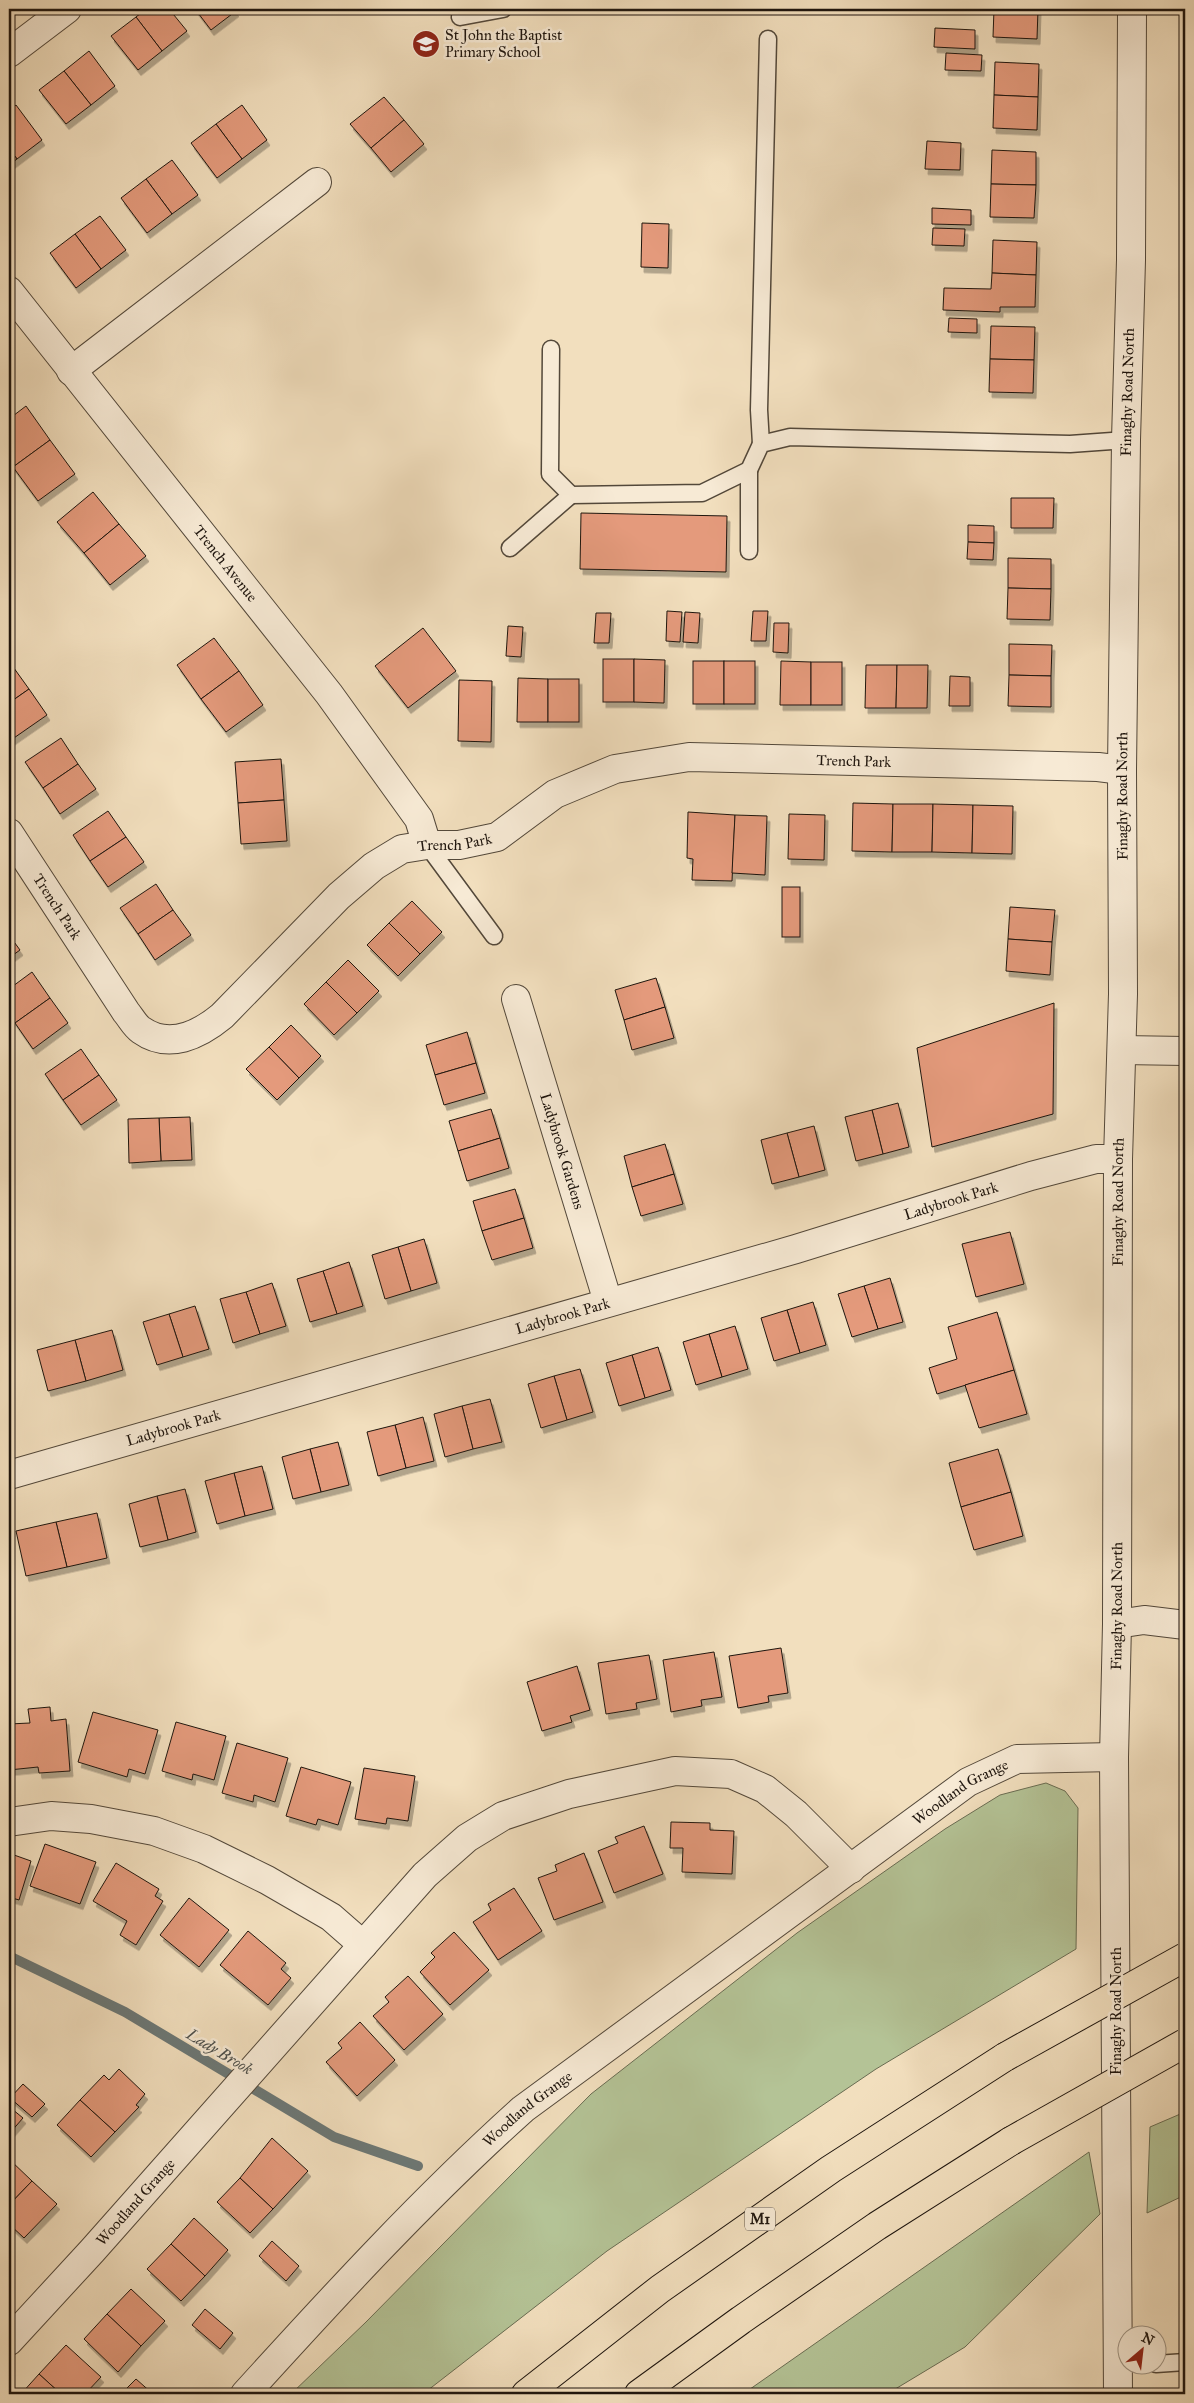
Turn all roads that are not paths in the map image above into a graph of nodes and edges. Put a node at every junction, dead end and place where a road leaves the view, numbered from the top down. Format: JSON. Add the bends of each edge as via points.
{"nodes":[{"id":1,"x":67,"y":9,"type":"edge"},
{"id":2,"x":503,"y":9,"type":"edge"},
{"id":3,"x":1132,"y":9,"type":"edge"},
{"id":4,"x":460,"y":17,"type":"dead end"},
{"id":5,"x":768,"y":39,"type":"dead end"},
{"id":6,"x":9,"y":53,"type":"edge"},
{"id":7,"x":317,"y":182,"type":"dead end"},
{"id":8,"x":9,"y":291,"type":"edge"},
{"id":9,"x":551,"y":349,"type":"dead end"},
{"id":10,"x":71,"y":371,"type":"junction"},
{"id":11,"x":1126,"y":440,"type":"junction"},
{"id":12,"x":761,"y":444,"type":"junction"},
{"id":13,"x":749,"y":470,"type":"junction"},
{"id":14,"x":571,"y":495,"type":"junction"},
{"id":15,"x":510,"y":548,"type":"dead end"},
{"id":16,"x":749,"y":551,"type":"dead end"},
{"id":17,"x":1122,"y":770,"type":"junction"},
{"id":18,"x":9,"y":832,"type":"edge"},
{"id":19,"x":427,"y":844,"type":"junction"},
{"id":20,"x":494,"y":936,"type":"dead end"},
{"id":21,"x":516,"y":999,"type":"dead end"},
{"id":22,"x":1122,"y":1050,"type":"junction"},
{"id":23,"x":1185,"y":1051,"type":"edge"},
{"id":24,"x":1118,"y":1158,"type":"junction"},
{"id":25,"x":608,"y":1302,"type":"junction"},
{"id":26,"x":9,"y":1475,"type":"edge"},
{"id":27,"x":1117,"y":1624,"type":"junction"},
{"id":28,"x":1185,"y":1625,"type":"edge"},
{"id":29,"x":1114,"y":1757,"type":"junction"},
{"id":30,"x":9,"y":1822,"type":"edge"},
{"id":31,"x":851,"y":1869,"type":"junction"},
{"id":32,"x":363,"y":1946,"type":"junction"},
{"id":33,"x":1185,"y":1957,"type":"edge"},
{"id":34,"x":1185,"y":2043,"type":"edge"},
{"id":35,"x":14,"y":2325,"type":"edge"},
{"id":36,"x":1122,"y":2326,"type":"edge"},
{"id":37,"x":1185,"y":2362,"type":"edge"},
{"id":38,"x":1166,"y":2363,"type":"edge"},
{"id":39,"x":1121,"y":2376,"type":"edge"},
{"id":40,"x":244,"y":2394,"type":"edge"},
{"id":41,"x":526,"y":2394,"type":"edge"},
{"id":42,"x":639,"y":2394,"type":"edge"},
{"id":43,"x":1118,"y":2394,"type":"edge"}],
"edges":[{"from":1,"to":6,"type":"street"},
{"from":2,"to":4,"type":"lane"},
{"from":3,"to":11,"type":"street","name":"Finaghy Road North"},
{"from":5,"to":12,"type":"lane","via":[[759,410]]},
{"from":7,"to":10,"type":"street"},
{"from":8,"to":10,"type":"street","name":"Trench Avenue"},
{"from":9,"to":14,"type":"lane","via":[[550,474]]},
{"from":10,"to":19,"type":"street","name":"Trench Avenue","via":[[329,694],[419,819]]},
{"from":11,"to":12,"type":"lane","via":[[1070,444],[790,437]]},
{"from":11,"to":17,"type":"street","name":"Finaghy Road North"},
{"from":12,"to":13,"type":"lane"},
{"from":13,"to":14,"type":"lane","via":[[702,493]]},
{"from":13,"to":16,"type":"lane"},
{"from":14,"to":15,"type":"lane"},
{"from":17,"to":19,"type":"street","name":"Trench Park","via":[[1098,766],[689,758],[615,770],[554,794],[498,837],[459,844]]},
{"from":17,"to":22,"type":"street","name":"Finaghy Road North"},
{"from":18,"to":19,"type":"street","name":"Trench Park","via":[[126,1012],[141,1030],[160,1039],[182,1039],[204,1030],[222,1016],[339,896],[374,866],[402,848]]},
{"from":19,"to":20,"type":"lane"},
{"from":21,"to":25,"type":"street","name":"Ladybrook Gardens"},
{"from":22,"to":23,"type":"street"},
{"from":22,"to":24,"type":"street","name":"Finaghy Road North"},
{"from":24,"to":25,"type":"street","name":"Ladybrook Park","via":[[1096,1159],[1031,1176],[796,1249]]},
{"from":24,"to":27,"type":"street","name":"Finaghy Road North"},
{"from":25,"to":26,"type":"street","name":"Ladybrook Park"},
{"from":27,"to":28,"type":"street","via":[[1144,1620]]},
{"from":27,"to":29,"type":"street","name":"Finaghy Road North"},
{"from":29,"to":31,"type":"street","name":"Woodland Grange","via":[[1017,1759],[968,1782]]},
{"from":29,"to":36,"type":"street","name":"Finaghy Road North"},
{"from":30,"to":32,"type":"street","via":[[51,1816],[92,1819],[154,1831],[204,1849],[267,1880],[330,1918]]},
{"from":31,"to":32,"type":"street","name":"Woodland Grange","via":[[796,1814],[765,1789],[731,1774],[674,1771],[569,1794],[503,1816],[467,1838],[425,1875]]},
{"from":31,"to":40,"type":"street","name":"Woodland Grange","via":[[523,2108],[474,2152]]},
{"from":32,"to":35,"type":"street","name":"Woodland Grange","via":[[226,2101]]},
{"from":33,"to":41,"type":"highway","number":"M1","bridge":true,"via":[[1004,2057],[831,2169],[660,2289]]},
{"from":34,"to":42,"type":"highway","bridge":true,"via":[[1011,2141],[877,2226]]},
{"from":37,"to":38,"type":"lane"},
{"from":39,"to":43,"type":"street","name":"Finaghy Road North"}]}
